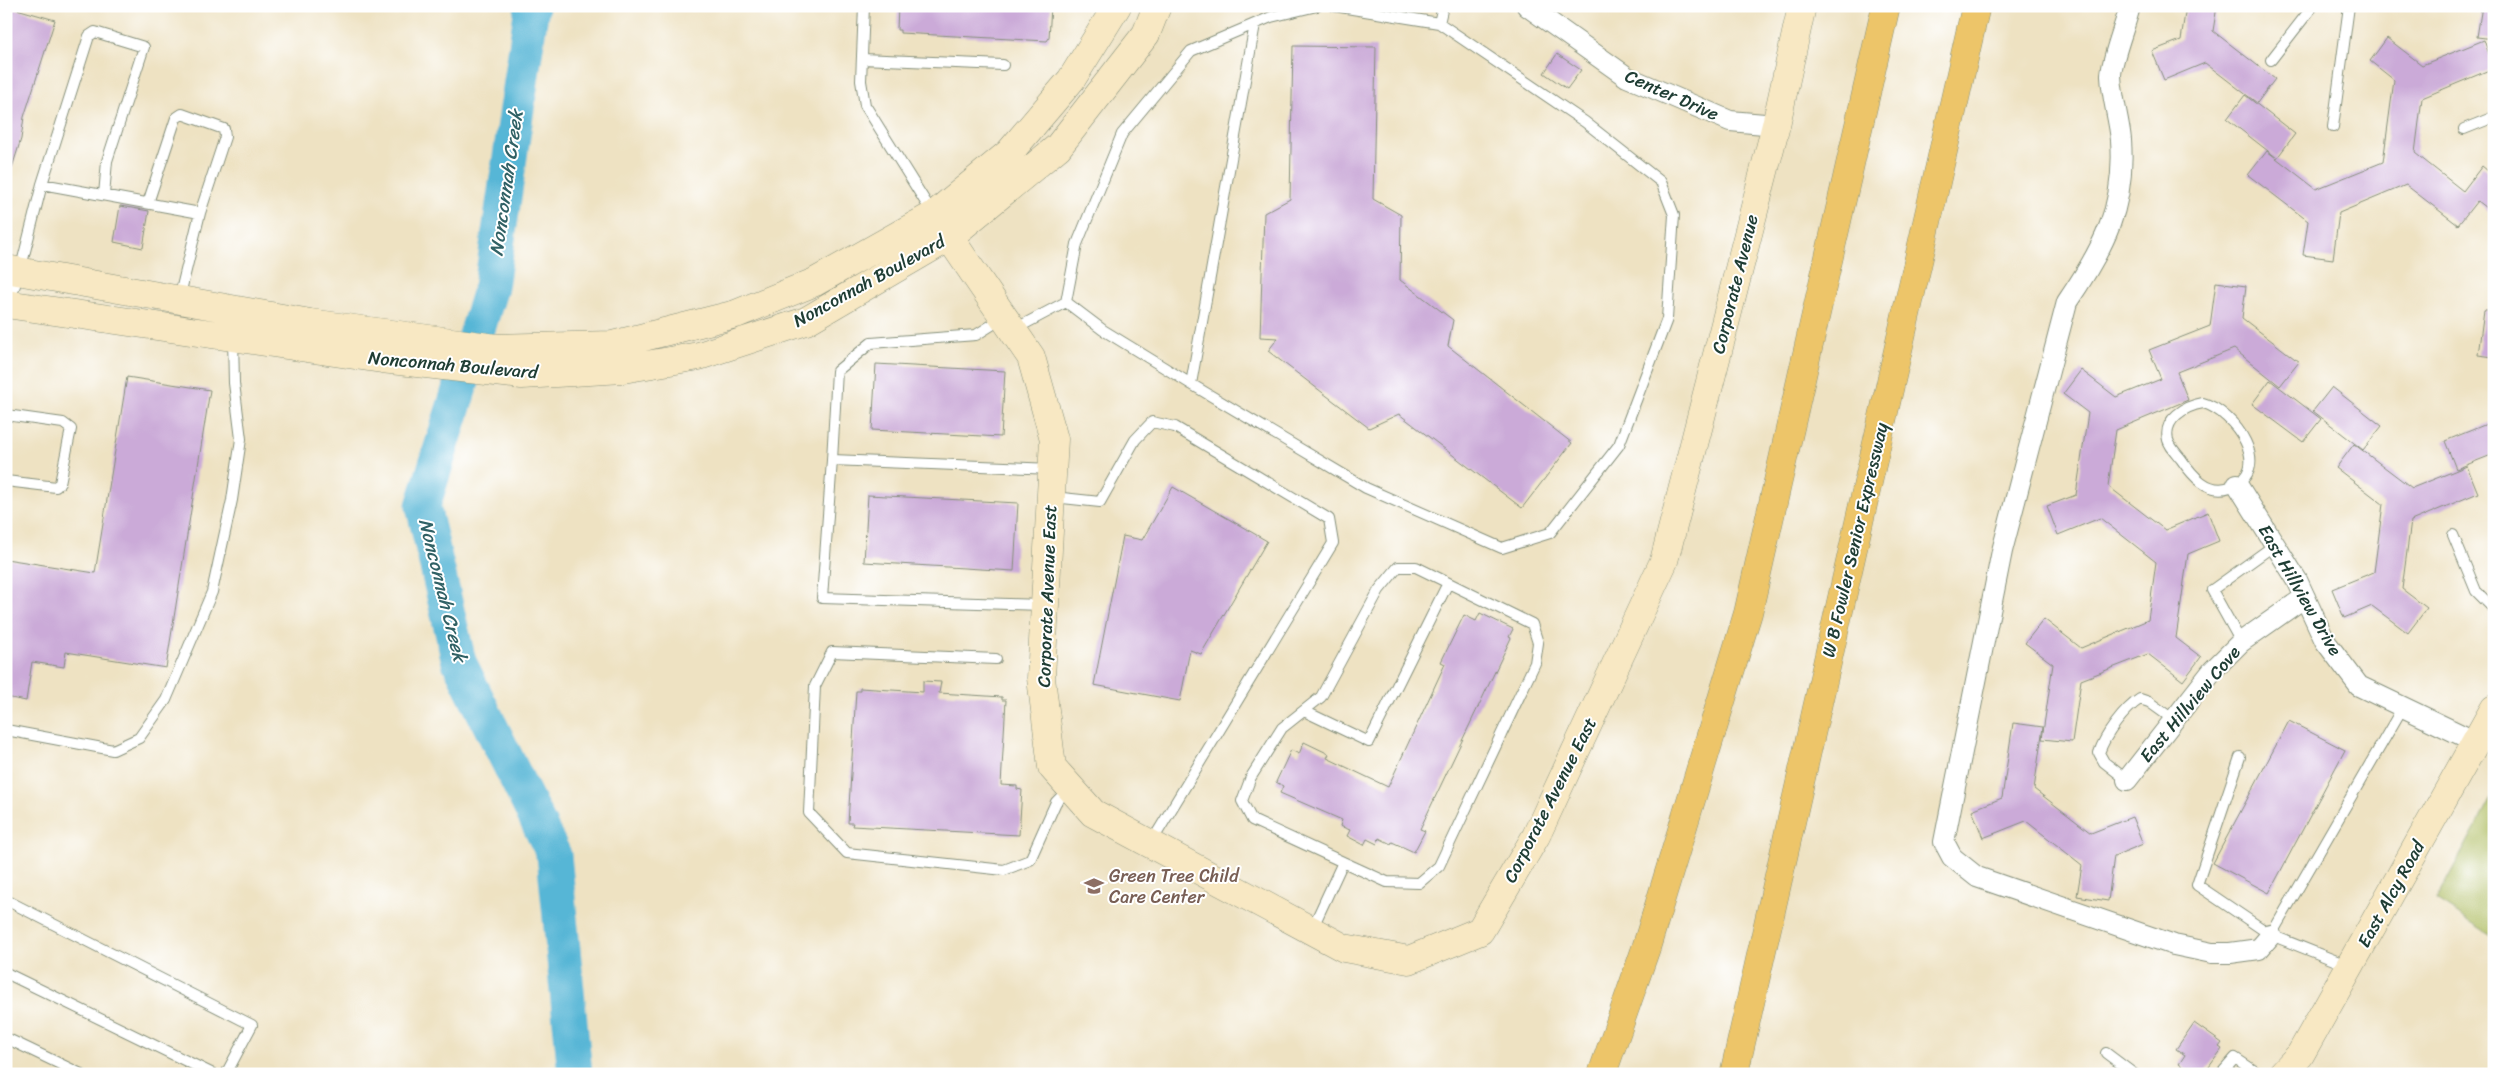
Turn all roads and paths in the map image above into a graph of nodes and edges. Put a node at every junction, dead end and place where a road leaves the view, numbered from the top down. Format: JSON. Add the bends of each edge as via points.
{"nodes":[{"id":1,"x":864,"y":6,"type":"edge"},
{"id":2,"x":1117,"y":6,"type":"edge"},
{"id":3,"x":1157,"y":6,"type":"edge"},
{"id":4,"x":1317,"y":6,"type":"edge"},
{"id":5,"x":1334,"y":6,"type":"edge"},
{"id":6,"x":1443,"y":6,"type":"edge"},
{"id":7,"x":1527,"y":6,"type":"edge"},
{"id":8,"x":1802,"y":6,"type":"edge"},
{"id":9,"x":1886,"y":6,"type":"edge"},
{"id":10,"x":1976,"y":6,"type":"edge"},
{"id":11,"x":2130,"y":6,"type":"edge"},
{"id":12,"x":2313,"y":6,"type":"edge"},
{"id":13,"x":2350,"y":6,"type":"edge"},
{"id":14,"x":1439,"y":23,"type":"junction"},
{"id":15,"x":1255,"y":24,"type":"junction"},
{"id":16,"x":862,"y":59,"type":"junction"},
{"id":17,"x":2271,"y":60,"type":"dead end"},
{"id":18,"x":1003,"y":65,"type":"dead end"},
{"id":19,"x":2494,"y":117,"type":"edge"},
{"id":20,"x":1776,"y":125,"type":"junction"},
{"id":21,"x":2333,"y":127,"type":"dead end"},
{"id":22,"x":2464,"y":129,"type":"dead end"},
{"id":23,"x":42,"y":184,"type":"junction"},
{"id":24,"x":104,"y":195,"type":"junction"},
{"id":25,"x":148,"y":203,"type":"junction"},
{"id":26,"x":200,"y":213,"type":"junction"},
{"id":27,"x":934,"y":215,"type":"junction"},
{"id":28,"x":948,"y":238,"type":"junction"},
{"id":29,"x":13,"y":270,"type":"edge"},
{"id":30,"x":179,"y":299,"type":"junction"},
{"id":31,"x":1066,"y":302,"type":"junction"},
{"id":32,"x":7,"y":305,"type":"edge"},
{"id":33,"x":1008,"y":324,"type":"junction"},
{"id":34,"x":308,"y":335,"type":"junction"},
{"id":35,"x":233,"y":337,"type":"junction"},
{"id":36,"x":612,"y":357,"type":"junction"},
{"id":37,"x":1191,"y":384,"type":"junction"},
{"id":38,"x":6,"y":415,"type":"edge"},
{"id":39,"x":832,"y":460,"type":"junction"},
{"id":40,"x":1053,"y":469,"type":"junction"},
{"id":41,"x":6,"y":481,"type":"edge"},
{"id":42,"x":2237,"y":484,"type":"junction"},
{"id":43,"x":1051,"y":497,"type":"junction"},
{"id":44,"x":2453,"y":534,"type":"dead end"},
{"id":45,"x":2276,"y":544,"type":"junction"},
{"id":46,"x":1664,"y":561,"type":"joint"},
{"id":47,"x":1448,"y":583,"type":"junction"},
{"id":48,"x":2305,"y":597,"type":"junction"},
{"id":49,"x":1045,"y":605,"type":"junction"},
{"id":50,"x":2494,"y":609,"type":"edge"},
{"id":51,"x":2241,"y":642,"type":"junction"},
{"id":52,"x":996,"y":659,"type":"dead end"},
{"id":53,"x":2403,"y":707,"type":"junction"},
{"id":54,"x":2494,"y":709,"type":"edge"},
{"id":55,"x":1304,"y":711,"type":"junction"},
{"id":56,"x":2174,"y":720,"type":"junction"},
{"id":57,"x":6,"y":730,"type":"edge"},
{"id":58,"x":2476,"y":742,"type":"junction"},
{"id":59,"x":2240,"y":757,"type":"dead end"},
{"id":60,"x":2127,"y":780,"type":"joint"},
{"id":61,"x":1070,"y":788,"type":"junction"},
{"id":62,"x":1150,"y":844,"type":"junction"},
{"id":63,"x":1343,"y":862,"type":"junction"},
{"id":64,"x":6,"y":900,"type":"edge"},
{"id":65,"x":1311,"y":930,"type":"junction"},
{"id":66,"x":2271,"y":935,"type":"junction"},
{"id":67,"x":1646,"y":948,"type":"junction"},
{"id":68,"x":2350,"y":966,"type":"junction"},
{"id":69,"x":6,"y":973,"type":"edge"},
{"id":70,"x":6,"y":1038,"type":"edge"},
{"id":71,"x":2106,"y":1053,"type":"dead end"},
{"id":72,"x":81,"y":1074,"type":"edge"},
{"id":73,"x":213,"y":1074,"type":"edge"},
{"id":74,"x":226,"y":1074,"type":"edge"},
{"id":75,"x":1586,"y":1074,"type":"edge"},
{"id":76,"x":1602,"y":1074,"type":"edge"},
{"id":77,"x":1734,"y":1074,"type":"edge"},
{"id":78,"x":2134,"y":1074,"type":"edge"},
{"id":79,"x":2221,"y":1074,"type":"edge"},
{"id":80,"x":2259,"y":1074,"type":"edge"},
{"id":81,"x":2282,"y":1074,"type":"edge"}],
"edges":[{"from":1,"to":16,"type":"lane"},
{"from":2,"to":27,"type":"street","name":"Nonconnah Boulevard","via":[[1071,80],[1009,153]]},
{"from":3,"to":28,"type":"street","name":"Nonconnah Boulevard","via":[[1146,34],[1058,147]]},
{"from":4,"to":15,"type":"lane","via":[[1270,17]]},
{"from":5,"to":14,"type":"lane"},
{"from":6,"to":14,"type":"lane"},
{"from":7,"to":20,"type":"street","name":"Center Drive","via":[[1627,77],[1730,121]]},
{"from":8,"to":20,"type":"street","name":"Corporate Avenue"},
{"from":9,"to":67,"type":"highway","via":[[1748,613]]},
{"from":10,"to":77,"type":"highway","name":"W B Fowler Senior Expressway"},
{"from":11,"to":66,"type":"street","via":[[2111,74],[2121,141],[2120,189],[2109,230],[2088,271],[2066,302],[2002,551],[1944,842],[1952,857],[1978,877],[2174,945],[2230,954],[2259,949]]},
{"from":12,"to":17,"type":"lane"},
{"from":13,"to":21,"type":"lane"},
{"from":14,"to":37,"type":"lane","via":[[1585,122],[1661,182],[1674,215],[1667,319],[1619,445],[1550,532],[1502,548],[1366,488]]},
{"from":15,"to":31,"type":"lane","via":[[1191,51],[1122,134],[1077,244]]},
{"from":15,"to":37,"type":"lane"},
{"from":16,"to":18,"type":"lane"},
{"from":16,"to":27,"type":"lane","via":[[865,106]]},
{"from":19,"to":22,"type":"lane"},
{"from":20,"to":46,"type":"street","name":"Corporate Avenue"},
{"from":23,"to":24,"type":"lane"},
{"from":23,"to":24,"type":"lane","via":[[89,36],[94,32],[144,47],[107,161]]},
{"from":23,"to":29,"type":"lane"},
{"from":24,"to":25,"type":"lane"},
{"from":25,"to":26,"type":"lane"},
{"from":25,"to":26,"type":"lane","via":[[176,118],[182,114],[224,129],[225,137]]},
{"from":26,"to":30,"type":"lane"},
{"from":27,"to":28,"type":"street","name":"Corporate Avenue East"},
{"from":27,"to":36,"type":"street","name":"Nonconnah Boulevard","via":[[815,282],[745,311]]},
{"from":28,"to":33,"type":"street","name":"Corporate Avenue East"},
{"from":28,"to":36,"type":"street","name":"Nonconnah Boulevard","via":[[806,321],[699,356]]},
{"from":29,"to":30,"type":"street","name":"Nonconnah Boulevard"},
{"from":29,"to":32,"type":"lane"},
{"from":30,"to":34,"type":"street","name":"Nonconnah Boulevard"},
{"from":31,"to":33,"type":"lane"},
{"from":31,"to":37,"type":"lane","via":[[1103,330]]},
{"from":32,"to":35,"type":"street","name":"Nonconnah Boulevard"},
{"from":33,"to":39,"type":"lane","via":[[976,335],[870,343],[837,371]]},
{"from":33,"to":40,"type":"street","name":"Corporate Avenue East","via":[[1030,357],[1054,439]]},
{"from":34,"to":35,"type":"street","name":"Nonconnah Boulevard"},
{"from":34,"to":36,"type":"street","name":"Nonconnah Boulevard","via":[[382,359],[522,375]]},
{"from":35,"to":57,"type":"lane","via":[[234,383],[241,439],[232,500],[212,592],[166,700],[139,738],[113,750]]},
{"from":38,"to":41,"type":"lane","via":[[63,423],[71,429],[60,483],[56,487]]},
{"from":39,"to":40,"type":"lane"},
{"from":39,"to":49,"type":"lane","via":[[822,598]]},
{"from":40,"to":43,"type":"street","name":"Corporate Avenue East"},
{"from":42,"to":42,"type":"lane","via":[[2213,488],[2194,478],[2168,442],[2167,433],[2173,417],[2203,403],[2228,417],[2250,451],[2248,472]]},
{"from":42,"to":45,"type":"street","name":"East Hillview Drive"},
{"from":43,"to":49,"type":"street","name":"Corporate Avenue East"},
{"from":43,"to":62,"type":"lane","via":[[1100,502],[1135,440],[1152,422],[1175,427],[1329,519],[1332,543]]},
{"from":44,"to":50,"type":"lane","via":[[2476,590]]},
{"from":45,"to":48,"type":"street","name":"East Hillview Drive"},
{"from":45,"to":51,"type":"lane","via":[[2212,590]]},
{"from":46,"to":65,"type":"street","name":"Corporate Avenue East","via":[[1536,836],[1480,931],[1409,960],[1344,948]]},
{"from":47,"to":55,"type":"lane","via":[[1416,567],[1398,567],[1379,590],[1321,697]]},
{"from":47,"to":55,"type":"lane","via":[[1369,742]]},
{"from":47,"to":63,"type":"lane","via":[[1532,624],[1538,643],[1535,663],[1439,866],[1419,883],[1387,882]]},
{"from":48,"to":51,"type":"street","name":"East Hillview Cove"},
{"from":48,"to":53,"type":"street","name":"East Hillview Drive","via":[[2325,641],[2359,686]]},
{"from":49,"to":61,"type":"street","name":"Corporate Avenue East","via":[[1041,678],[1052,767]]},
{"from":51,"to":56,"type":"street","name":"East Hillview Cove","via":[[2213,670]]},
{"from":52,"to":61,"type":"lane","via":[[832,652],[816,686],[809,813],[847,853],[1004,870],[1030,860],[1056,802]]},
{"from":53,"to":58,"type":"street","name":"East Hillview Drive"},
{"from":53,"to":66,"type":"lane"},
{"from":54,"to":58,"type":"street","name":"East Alcy Road"},
{"from":55,"to":63,"type":"lane","via":[[1282,728],[1251,777],[1242,801],[1252,820]]},
{"from":56,"to":60,"type":"street","name":"East Hillview Cove"},
{"from":56,"to":60,"type":"lane","via":[[2149,702],[2140,699],[2132,704],[2102,744],[2099,753],[2104,762]]},
{"from":58,"to":68,"type":"street","name":"East Alcy Road"},
{"from":59,"to":66,"type":"lane","via":[[2196,885]]},
{"from":61,"to":62,"type":"street","name":"Corporate Avenue East","via":[[1093,813]]},
{"from":62,"to":65,"type":"street","name":"Corporate Avenue East"},
{"from":63,"to":65,"type":"lane"},
{"from":64,"to":74,"type":"lane","via":[[252,1025]]},
{"from":66,"to":68,"type":"lane"},
{"from":67,"to":75,"type":"highway"},
{"from":67,"to":76,"type":"highway"},
{"from":68,"to":81,"type":"street","name":"East Alcy Road","via":[[2300,1055]]},
{"from":69,"to":73,"type":"lane"},
{"from":70,"to":72,"type":"lane"},
{"from":71,"to":78,"type":"lane"},
{"from":79,"to":80,"type":"lane","via":[[2235,1058]]}]}
